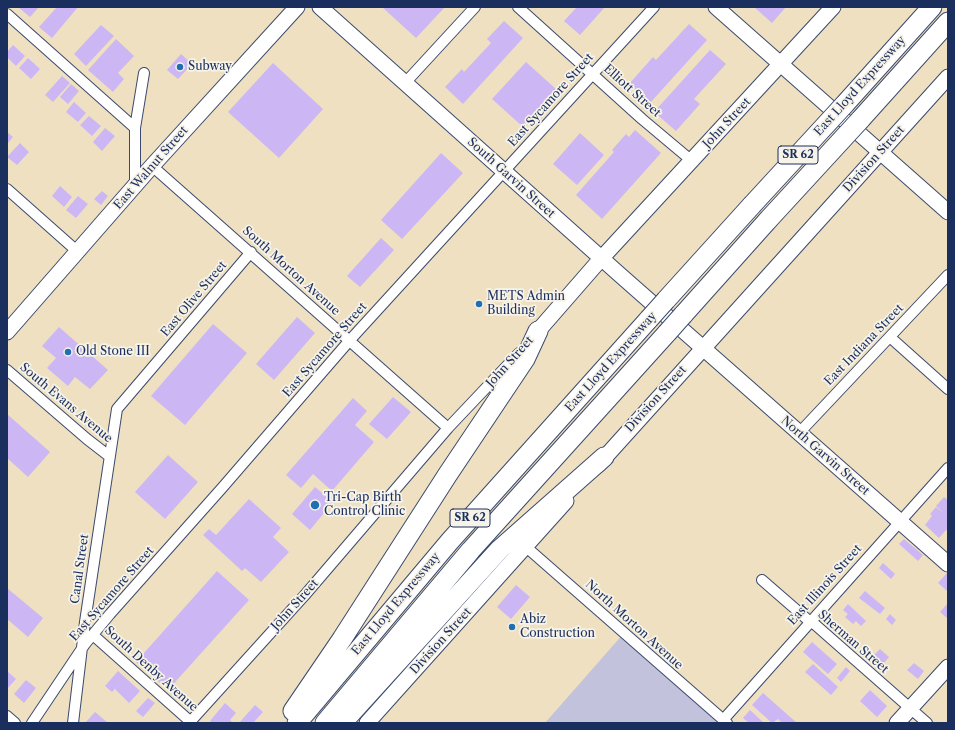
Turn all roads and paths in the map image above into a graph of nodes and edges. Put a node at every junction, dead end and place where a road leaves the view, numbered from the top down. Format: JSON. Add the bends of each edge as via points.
{"nodes":[{"id":1,"x":297,"y":7,"type":"edge"},
{"id":2,"x":320,"y":7,"type":"edge"},
{"id":3,"x":475,"y":7,"type":"edge"},
{"id":4,"x":518,"y":7,"type":"edge"},
{"id":5,"x":654,"y":7,"type":"edge"},
{"id":6,"x":716,"y":7,"type":"edge"},
{"id":7,"x":833,"y":7,"type":"edge"},
{"id":8,"x":916,"y":7,"type":"edge"},
{"id":9,"x":932,"y":7,"type":"edge"},
{"id":10,"x":7,"y":14,"type":"edge"},
{"id":11,"x":948,"y":22,"type":"edge"},
{"id":12,"x":781,"y":65,"type":"junction"},
{"id":13,"x":144,"y":73,"type":"dead end"},
{"id":14,"x":593,"y":73,"type":"junction"},
{"id":15,"x":948,"y":77,"type":"edge"},
{"id":16,"x":405,"y":83,"type":"junction"},
{"id":17,"x":849,"y":99,"type":"junction"},
{"id":18,"x":135,"y":128,"type":"junction"},
{"id":19,"x":880,"y":152,"type":"junction"},
{"id":20,"x":692,"y":161,"type":"junction"},
{"id":21,"x":152,"y":166,"type":"junction"},
{"id":22,"x":504,"y":171,"type":"junction"},
{"id":23,"x":135,"y":186,"type":"junction"},
{"id":24,"x":7,"y":189,"type":"edge"},
{"id":25,"x":948,"y":212,"type":"edge"},
{"id":26,"x":78,"y":252,"type":"junction"},
{"id":27,"x":251,"y":252,"type":"junction"},
{"id":28,"x":603,"y":259,"type":"junction"},
{"id":29,"x":948,"y":275,"type":"edge"},
{"id":30,"x":538,"y":331,"type":"junction"},
{"id":31,"x":7,"y":332,"type":"edge"},
{"id":32,"x":890,"y":338,"type":"junction"},
{"id":33,"x":350,"y":340,"type":"junction"},
{"id":34,"x":702,"y":347,"type":"junction"},
{"id":35,"x":7,"y":370,"type":"edge"},
{"id":36,"x":948,"y":389,"type":"edge"},
{"id":37,"x":115,"y":419,"type":"joint"},
{"id":38,"x":448,"y":428,"type":"junction"},
{"id":39,"x":800,"y":433,"type":"junction"},
{"id":40,"x":109,"y":456,"type":"junction"},
{"id":41,"x":604,"y":457,"type":"junction"},
{"id":42,"x":948,"y":468,"type":"edge"},
{"id":43,"x":900,"y":521,"type":"junction"},
{"id":44,"x":525,"y":546,"type":"junction"},
{"id":45,"x":948,"y":564,"type":"edge"},
{"id":46,"x":762,"y":580,"type":"dead end"},
{"id":47,"x":811,"y":621,"type":"junction"},
{"id":48,"x":93,"y":635,"type":"junction"},
{"id":49,"x":82,"y":648,"type":"junction"},
{"id":50,"x":948,"y":667,"type":"edge"},
{"id":51,"x":910,"y":708,"type":"junction"},
{"id":52,"x":7,"y":716,"type":"edge"},
{"id":53,"x":725,"y":721,"type":"edge"},
{"id":54,"x":191,"y":722,"type":"edge"},
{"id":55,"x":15,"y":723,"type":"edge"},
{"id":56,"x":32,"y":723,"type":"edge"},
{"id":57,"x":73,"y":723,"type":"edge"},
{"id":58,"x":286,"y":723,"type":"edge"},
{"id":59,"x":297,"y":723,"type":"edge"},
{"id":60,"x":326,"y":723,"type":"edge"},
{"id":61,"x":342,"y":723,"type":"edge"},
{"id":62,"x":367,"y":723,"type":"edge"},
{"id":63,"x":897,"y":723,"type":"edge"},
{"id":64,"x":927,"y":723,"type":"edge"}],
"edges":[{"from":1,"to":21,"type":"main road","name":"East Walnut Street"},
{"from":2,"to":16,"type":"main road","name":"South Garvin Street"},
{"from":3,"to":16,"type":"street"},
{"from":4,"to":14,"type":"street","name":"Elliott Street"},
{"from":5,"to":14,"type":"street","name":"East Sycamore Street"},
{"from":6,"to":12,"type":"main road"},
{"from":7,"to":12,"type":"main road","name":"John Street"},
{"from":8,"to":17,"type":"highway"},
{"from":9,"to":17,"type":"highway","name":"East Lloyd Expressway","number":"SR 62"},
{"from":10,"to":18,"type":"street"},
{"from":11,"to":60,"type":"highway","name":"East Lloyd Expressway","number":"SR 62","bridge":true,"via":[[471,550]]},
{"from":12,"to":19,"type":"main road"},
{"from":12,"to":20,"type":"main road","name":"John Street"},
{"from":13,"to":18,"type":"street"},
{"from":14,"to":20,"type":"street","name":"Elliott Street"},
{"from":14,"to":22,"type":"street","name":"East Sycamore Street"},
{"from":15,"to":19,"type":"main road","name":"Division Street"},
{"from":16,"to":22,"type":"main road","name":"South Garvin Street"},
{"from":17,"to":59,"type":"highway","name":"East Lloyd Expressway","number":"SR 62","bridge":true,"via":[[450,541]]},
{"from":18,"to":23,"type":"street"},
{"from":19,"to":25,"type":"main road"},
{"from":19,"to":34,"type":"main road","name":"Division Street"},
{"from":20,"to":28,"type":"main road","name":"John Street"},
{"from":21,"to":23,"type":"main road","name":"East Walnut Street"},
{"from":21,"to":27,"type":"street","name":"South Morton Avenue"},
{"from":22,"to":28,"type":"main road","name":"South Garvin Street"},
{"from":22,"to":33,"type":"street","name":"East Sycamore Street"},
{"from":23,"to":26,"type":"main road","name":"East Walnut Street"},
{"from":24,"to":26,"type":"street"},
{"from":26,"to":31,"type":"main road","name":"East Walnut Street"},
{"from":27,"to":33,"type":"street","name":"South Morton Avenue"},
{"from":27,"to":37,"type":"street","name":"East Olive Street","via":[[117,410]]},
{"from":28,"to":30,"type":"main road","name":"John Street"},
{"from":28,"to":34,"type":"main road","name":"South Garvin Street"},
{"from":29,"to":32,"type":"street","name":"East Indiana Street"},
{"from":30,"to":38,"type":"street","name":"John Street"},
{"from":30,"to":58,"type":"highway","via":[[525,360]]},
{"from":32,"to":36,"type":"street"},
{"from":32,"to":39,"type":"street","name":"East Indiana Street"},
{"from":33,"to":38,"type":"street","name":"South Morton Avenue"},
{"from":33,"to":48,"type":"street","name":"East Sycamore Street"},
{"from":34,"to":39,"type":"main road","name":"North Garvin Street"},
{"from":34,"to":41,"type":"main road","name":"Division Street"},
{"from":35,"to":40,"type":"street","name":"South Evans Avenue"},
{"from":37,"to":40,"type":"street","name":"Canal Street"},
{"from":38,"to":54,"type":"street","name":"John Street","via":[[304,596]]},
{"from":39,"to":43,"type":"main road","name":"North Garvin Street"},
{"from":40,"to":49,"type":"street","name":"Canal Street"},
{"from":41,"to":44,"type":"main road","name":"Division Street"},
{"from":41,"to":61,"type":"highway","via":[[500,549]]},
{"from":42,"to":43,"type":"street","name":"East Illinois Street"},
{"from":43,"to":45,"type":"main road","name":"North Garvin Street"},
{"from":43,"to":47,"type":"street","name":"East Illinois Street"},
{"from":44,"to":53,"type":"street","name":"North Morton Avenue"},
{"from":44,"to":62,"type":"main road","name":"Division Street"},
{"from":46,"to":47,"type":"street","name":"Sherman Street"},
{"from":47,"to":51,"type":"street","name":"Sherman Street"},
{"from":47,"to":53,"type":"street","name":"East Illinois Street"},
{"from":48,"to":49,"type":"street","name":"East Sycamore Street"},
{"from":48,"to":54,"type":"street","name":"South Denby Avenue"},
{"from":49,"to":56,"type":"street","name":"East Sycamore Street"},
{"from":49,"to":57,"type":"street","name":"Canal Street"},
{"from":50,"to":51,"type":"main road"},
{"from":51,"to":63,"type":"main road"},
{"from":51,"to":64,"type":"street","name":"Sherman Street"},
{"from":52,"to":55,"type":"street"}]}
